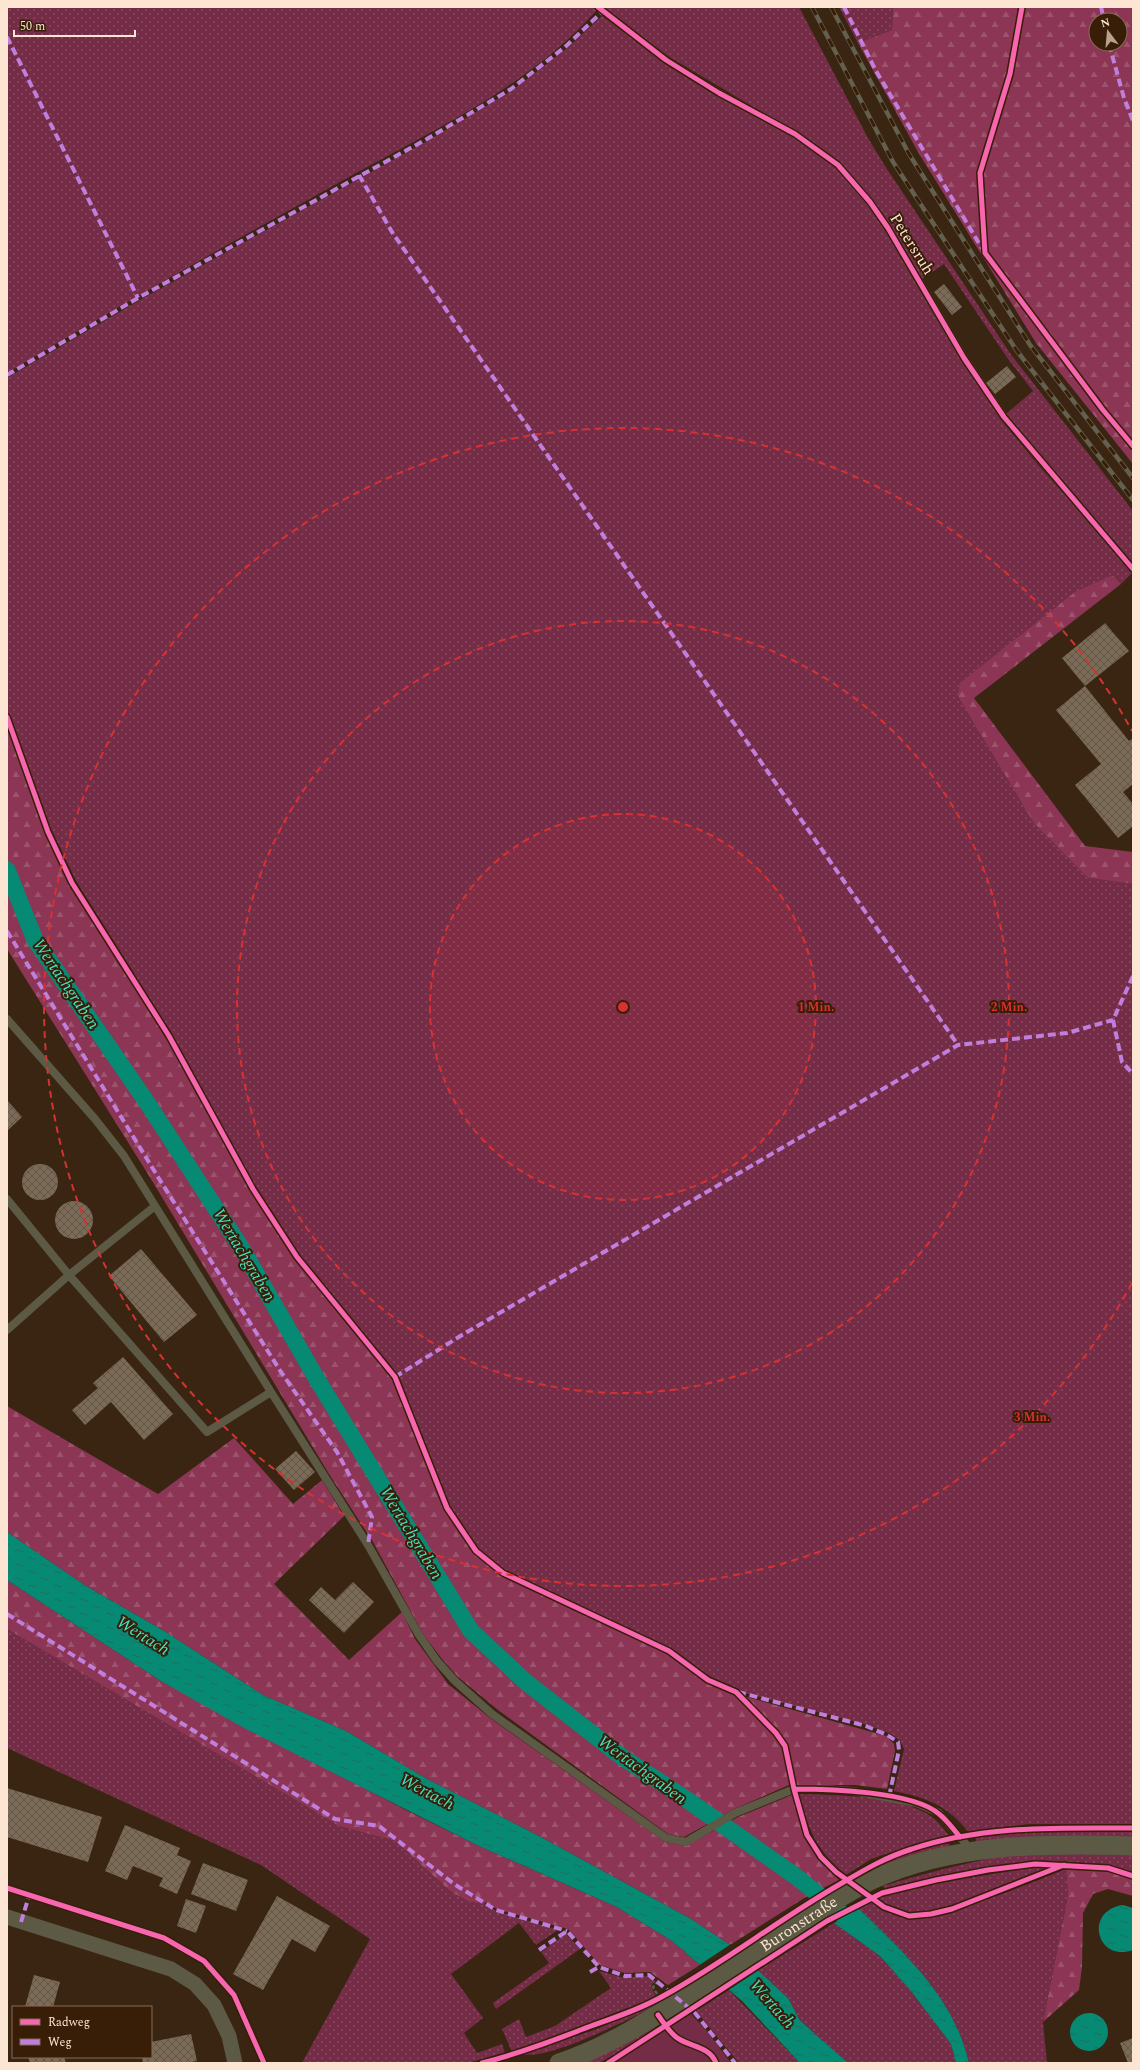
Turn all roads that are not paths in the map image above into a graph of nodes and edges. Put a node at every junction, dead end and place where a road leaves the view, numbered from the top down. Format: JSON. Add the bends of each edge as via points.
{"nodes":[{"id":1,"x":598,"y":7,"type":"edge"},
{"id":2,"x":1133,"y":569,"type":"edge"},
{"id":3,"x":7,"y":1019,"type":"edge"},
{"id":4,"x":7,"y":1199,"type":"edge"},
{"id":5,"x":155,"y":1206,"type":"junction"},
{"id":6,"x":69,"y":1274,"type":"junction"},
{"id":7,"x":7,"y":1330,"type":"edge"},
{"id":8,"x":270,"y":1392,"type":"junction"},
{"id":9,"x":1133,"y":1846,"type":"edge"},
{"id":10,"x":973,"y":1852,"type":"junction"},
{"id":11,"x":7,"y":1917,"type":"edge"},
{"id":12,"x":658,"y":2016,"type":"junction"},
{"id":13,"x":235,"y":2063,"type":"edge"},
{"id":14,"x":559,"y":2063,"type":"edge"},
{"id":15,"x":716,"y":2063,"type":"edge"}],
"edges":[{"from":1,"to":2,"type":"lane","name":"Petersruh","via":[[666,60],[719,93],[794,134],[838,165],[870,202],[888,228],[964,358],[1004,416]]},
{"from":3,"to":5,"type":"lane","via":[[95,1119],[124,1156]]},
{"from":4,"to":6,"type":"lane"},
{"from":5,"to":6,"type":"lane"},
{"from":5,"to":8,"type":"lane"},
{"from":6,"to":7,"type":"lane"},
{"from":6,"to":8,"type":"lane","via":[[207,1432]]},
{"from":8,"to":10,"type":"lane","via":[[368,1544],[419,1635],[437,1661],[492,1714],[666,1838],[686,1842],[735,1813],[794,1789],[854,1791],[917,1803],[939,1813]]},
{"from":9,"to":10,"type":"street","name":"Buronstraße","via":[[1019,1845]]},
{"from":10,"to":12,"type":"street","name":"Buronstraße","via":[[923,1862],[872,1880]]},
{"from":11,"to":13,"type":"street","via":[[171,1969],[195,1984],[214,2005],[229,2036]]},
{"from":12,"to":14,"type":"street","name":"Buronstraße","via":[[582,2055]]},
{"from":12,"to":15,"type":"lane","via":[[678,2039],[710,2054]]}]}
